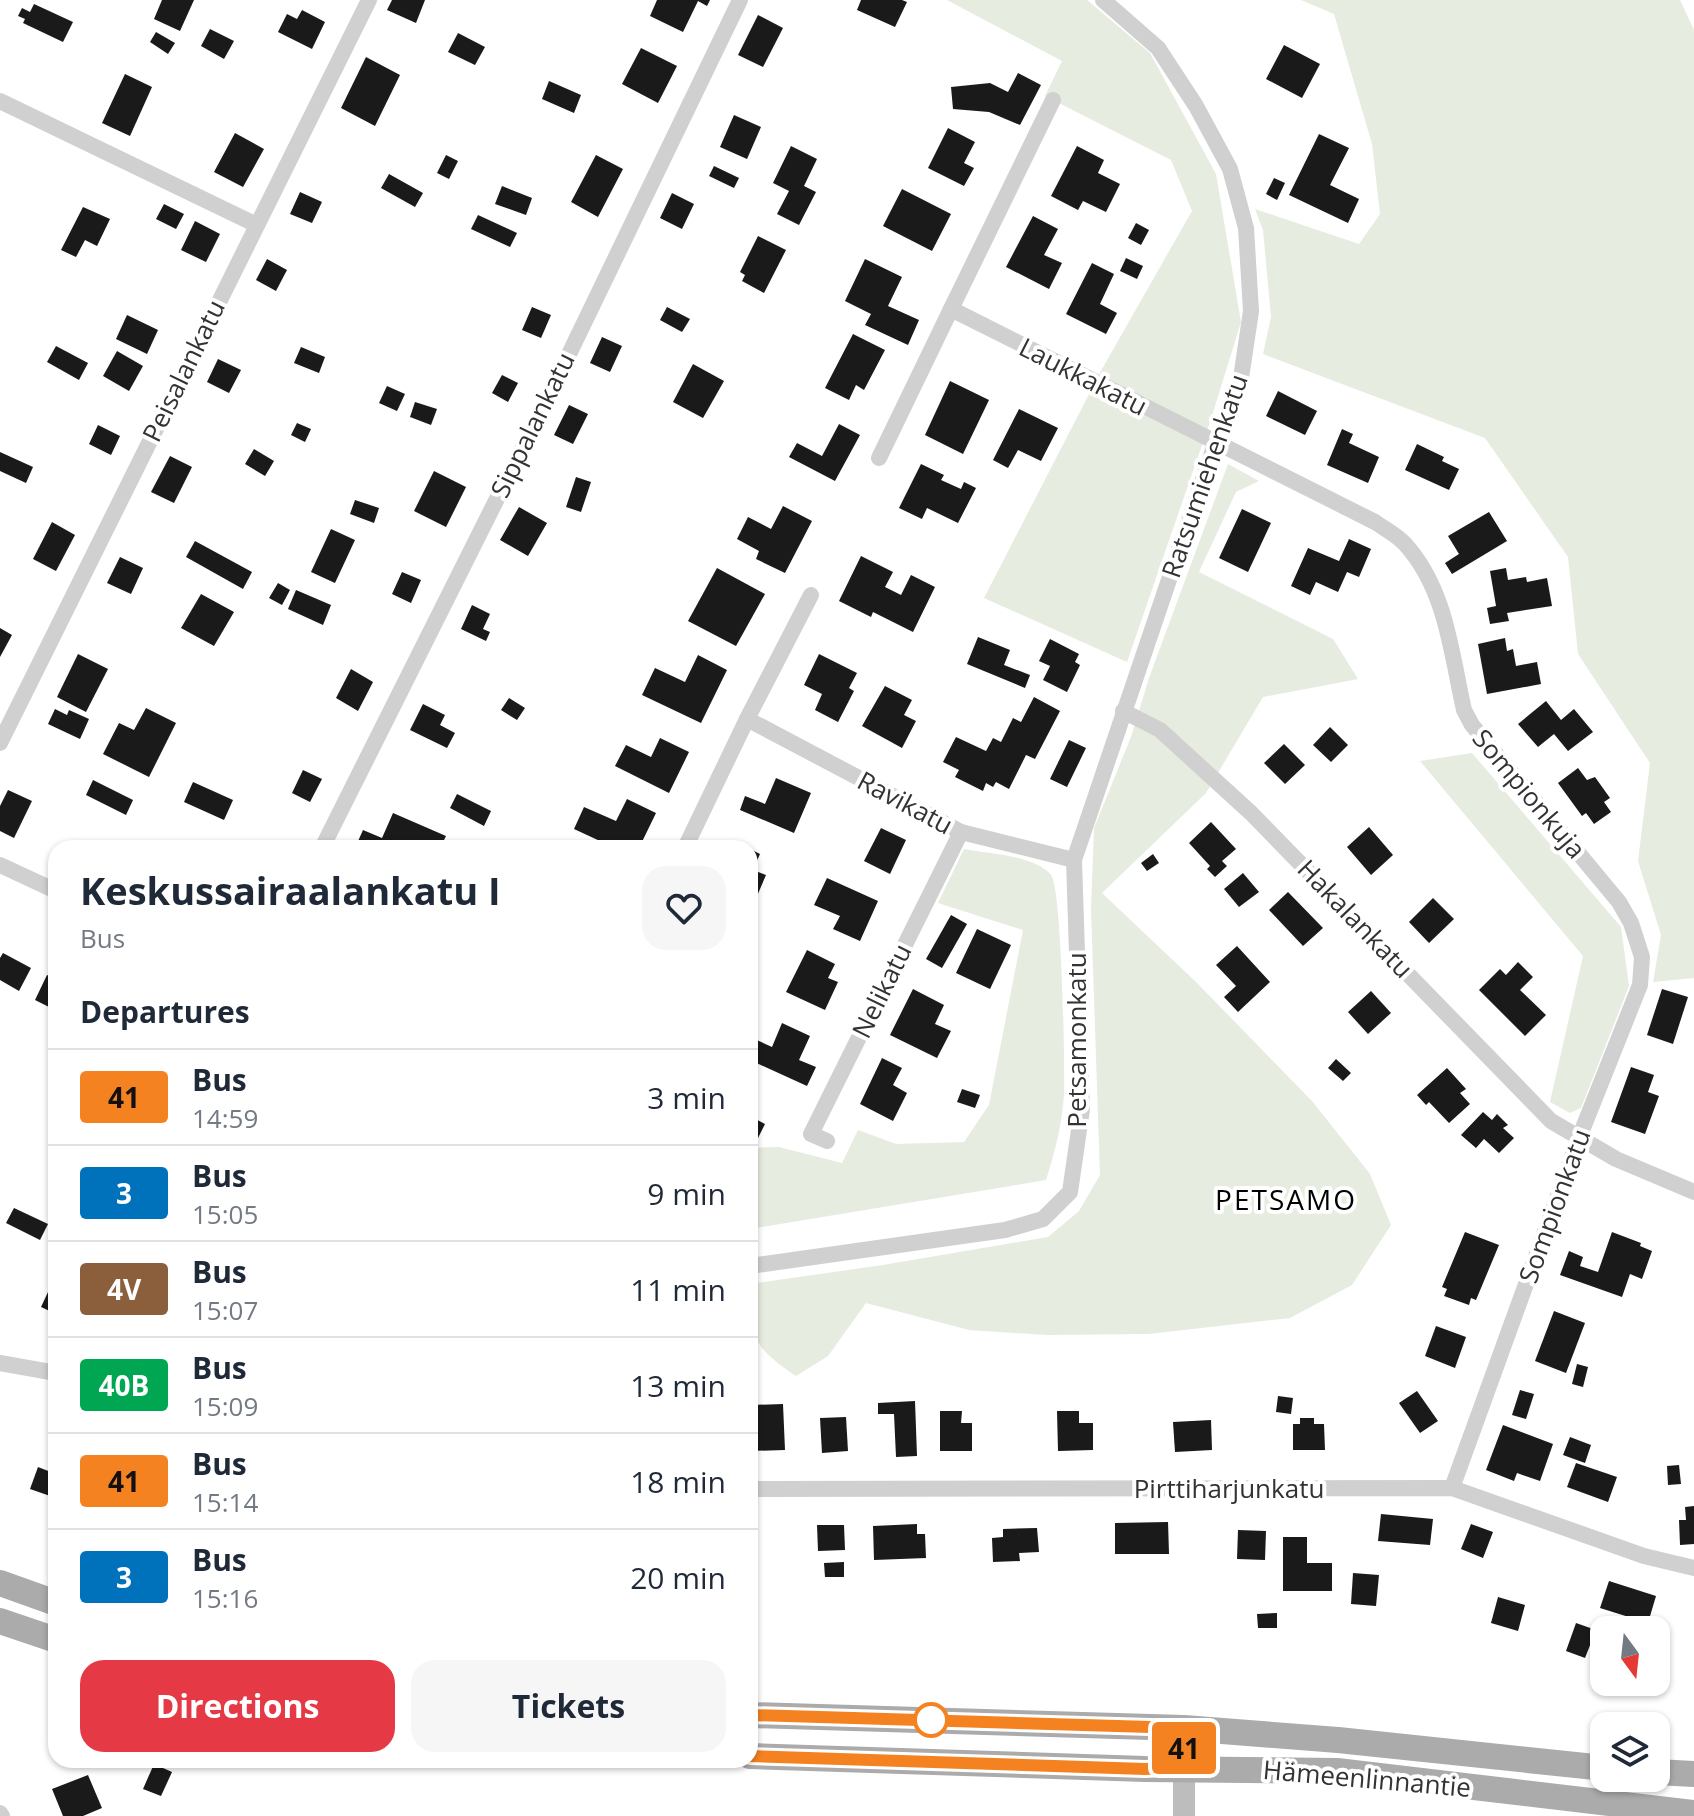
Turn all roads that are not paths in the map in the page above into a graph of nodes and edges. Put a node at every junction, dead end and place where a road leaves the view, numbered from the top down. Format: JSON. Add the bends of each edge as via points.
{"nodes":[{"id":1,"x":369,"y":0,"type":"edge"},
{"id":2,"x":740,"y":0,"type":"edge"},
{"id":3,"x":1103,"y":0,"type":"edge"},
{"id":4,"x":1053,"y":100,"type":"dead end"},
{"id":5,"x":0,"y":101,"type":"edge"},
{"id":6,"x":257,"y":225,"type":"junction"},
{"id":7,"x":951,"y":309,"type":"junction"},
{"id":8,"x":1215,"y":444,"type":"junction"},
{"id":9,"x":879,"y":458,"type":"dead end"},
{"id":10,"x":811,"y":595,"type":"dead end"},
{"id":11,"x":1142,"y":659,"type":"joint"},
{"id":12,"x":1123,"y":711,"type":"junction"},
{"id":13,"x":747,"y":719,"type":"junction"},
{"id":14,"x":0,"y":743,"type":"edge"},
{"id":15,"x":961,"y":832,"type":"junction"},
{"id":16,"x":326,"y":840,"type":"edge"},
{"id":17,"x":689,"y":840,"type":"edge"},
{"id":18,"x":1074,"y":860,"type":"junction"},
{"id":19,"x":0,"y":865,"type":"edge"},
{"id":20,"x":48,"y":887,"type":"edge"},
{"id":21,"x":1631,"y":923,"type":"joint"},
{"id":22,"x":1579,"y":1138,"type":"junction"},
{"id":23,"x":827,"y":1141,"type":"dead end"},
{"id":24,"x":1694,"y":1192,"type":"edge"},
{"id":25,"x":758,"y":1265,"type":"edge"},
{"id":26,"x":0,"y":1363,"type":"edge"},
{"id":27,"x":48,"y":1372,"type":"edge"},
{"id":28,"x":1452,"y":1488,"type":"junction"},
{"id":29,"x":758,"y":1489,"type":"edge"},
{"id":30,"x":1694,"y":1568,"type":"edge"},
{"id":31,"x":0,"y":1583,"type":"edge"},
{"id":32,"x":48,"y":1600,"type":"edge"},
{"id":33,"x":0,"y":1621,"type":"edge"},
{"id":34,"x":48,"y":1637,"type":"edge"},
{"id":35,"x":758,"y":1715,"type":"edge"},
{"id":36,"x":1184,"y":1728,"type":"junction"},
{"id":37,"x":758,"y":1756,"type":"edge"},
{"id":38,"x":1183,"y":1767,"type":"junction"},
{"id":39,"x":1590,"y":1767,"type":"edge"},
{"id":40,"x":1670,"y":1773,"type":"edge"},
{"id":41,"x":1694,"y":1774,"type":"edge"},
{"id":42,"x":1694,"y":1813,"type":"edge"},
{"id":43,"x":1184,"y":1816,"type":"edge"}],
"edges":[{"from":1,"to":6,"type":"street","name":"Peisalankatu"},
{"from":2,"to":16,"type":"street","name":"Sippalankatu"},
{"from":3,"to":8,"type":"street","name":"Ratsumiehenkatu","via":[[1158,48],[1196,106],[1230,169],[1246,228],[1251,311],[1241,378]]},
{"from":4,"to":7,"type":"street"},
{"from":5,"to":6,"type":"street"},
{"from":6,"to":14,"type":"street","name":"Peisalankatu"},
{"from":7,"to":8,"type":"street","name":"Laukkakatu"},
{"from":7,"to":9,"type":"street"},
{"from":8,"to":11,"type":"street","name":"Ratsumiehenkatu"},
{"from":8,"to":21,"type":"street","name":"Sompionkuja","via":[[1375,522],[1403,542],[1439,598],[1472,725]]},
{"from":10,"to":13,"type":"street"},
{"from":11,"to":12,"type":"street","name":"Petsamonkatu"},
{"from":12,"to":18,"type":"street","name":"Petsamonkatu"},
{"from":12,"to":22,"type":"street","name":"Hakalankatu","via":[[1160,730],[1251,813],[1551,1121]]},
{"from":13,"to":15,"type":"street","name":"Ravikatu"},
{"from":13,"to":17,"type":"street"},
{"from":15,"to":18,"type":"street","name":"Ravikatu"},
{"from":15,"to":23,"type":"street","name":"Nelikatu","via":[[811,1134]]},
{"from":18,"to":25,"type":"street","name":"Petsamonkatu","via":[[1082,1109],[1070,1192],[1043,1219],[1005,1230]]},
{"from":19,"to":20,"type":"street"},
{"from":21,"to":22,"type":"street","name":"Sompionkatu","via":[[1642,957],[1640,985]]},
{"from":22,"to":24,"type":"street","name":"Hakalankatu"},
{"from":22,"to":28,"type":"street","name":"Sompionkatu"},
{"from":26,"to":27,"type":"street"},
{"from":28,"to":29,"type":"street","name":"Pirttiharjunkatu"},
{"from":28,"to":30,"type":"street","name":"Pirttiharjunkatu","via":[[1644,1556]]},
{"from":31,"to":32,"type":"main road"},
{"from":33,"to":34,"type":"main road"},
{"from":35,"to":36,"type":"main road","name":"Hämeenlinnantie"},
{"from":36,"to":38,"type":"street"},
{"from":36,"to":39,"type":"main road","name":"Hämeenlinnantie"},
{"from":37,"to":38,"type":"main road","name":"Hämeenlinnantie"},
{"from":38,"to":42,"type":"main road","name":"Hämeenlinnantie","via":[[1337,1771]]},
{"from":38,"to":43,"type":"street"},
{"from":40,"to":41,"type":"main road"}]}
